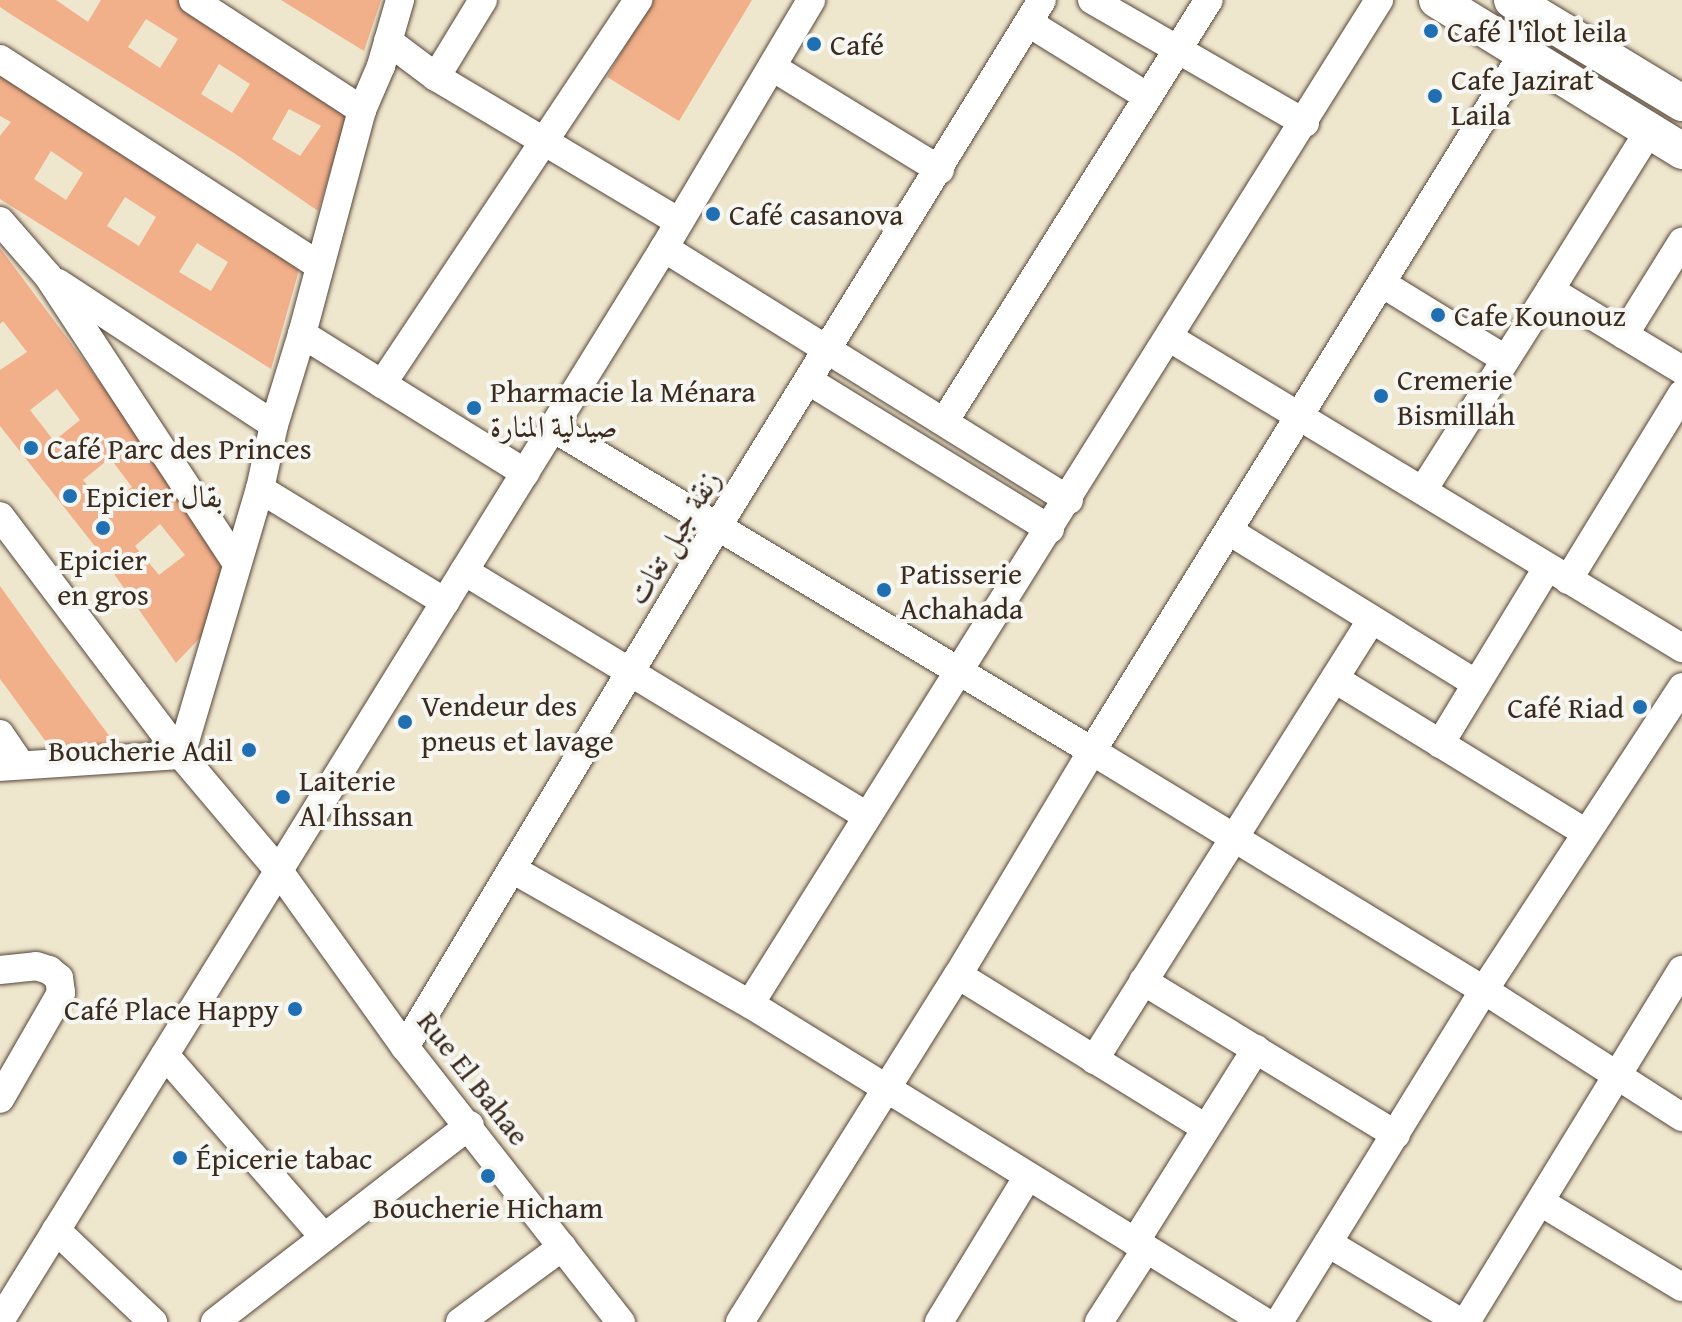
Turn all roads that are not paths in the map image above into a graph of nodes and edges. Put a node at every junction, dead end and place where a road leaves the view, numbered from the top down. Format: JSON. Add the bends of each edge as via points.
{"nodes":[{"id":1,"x":193,"y":0,"type":"edge"},
{"id":2,"x":400,"y":0,"type":"edge"},
{"id":3,"x":483,"y":0,"type":"edge"},
{"id":4,"x":638,"y":0,"type":"edge"},
{"id":5,"x":811,"y":0,"type":"edge"},
{"id":6,"x":1092,"y":0,"type":"edge"},
{"id":7,"x":1209,"y":0,"type":"edge"},
{"id":8,"x":1379,"y":0,"type":"edge"},
{"id":9,"x":1437,"y":0,"type":"edge"},
{"id":10,"x":1512,"y":0,"type":"edge"},
{"id":11,"x":1036,"y":12,"type":"edge"},
{"id":12,"x":388,"y":41,"type":"junction"},
{"id":13,"x":1178,"y":51,"type":"junction"},
{"id":14,"x":1524,"y":52,"type":"junction"},
{"id":15,"x":0,"y":59,"type":"edge"},
{"id":16,"x":772,"y":67,"type":"junction"},
{"id":17,"x":436,"y":77,"type":"junction"},
{"id":18,"x":1148,"y":97,"type":"junction"},
{"id":19,"x":1682,"y":103,"type":"edge"},
{"id":20,"x":362,"y":110,"type":"junction"},
{"id":21,"x":1305,"y":123,"type":"junction"},
{"id":22,"x":1649,"y":131,"type":"junction"},
{"id":23,"x":543,"y":140,"type":"junction"},
{"id":24,"x":1682,"y":151,"type":"edge"},
{"id":25,"x":940,"y":170,"type":"junction"},
{"id":26,"x":0,"y":221,"type":"edge"},
{"id":27,"x":679,"y":222,"type":"junction"},
{"id":28,"x":1682,"y":242,"type":"edge"},
{"id":29,"x":664,"y":248,"type":"junction"},
{"id":30,"x":320,"y":266,"type":"junction"},
{"id":31,"x":48,"y":276,"type":"junction"},
{"id":32,"x":1383,"y":284,"type":"junction"},
{"id":33,"x":1550,"y":290,"type":"junction"},
{"id":34,"x":302,"y":334,"type":"junction"},
{"id":35,"x":1624,"y":335,"type":"junction"},
{"id":36,"x":1170,"y":338,"type":"junction"},
{"id":37,"x":828,"y":351,"type":"junction"},
{"id":38,"x":1505,"y":359,"type":"junction"},
{"id":39,"x":1682,"y":370,"type":"edge"},
{"id":40,"x":809,"y":381,"type":"junction"},
{"id":41,"x":382,"y":384,"type":"junction"},
{"id":42,"x":1682,"y":394,"type":"edge"},
{"id":43,"x":1302,"y":415,"type":"junction"},
{"id":44,"x":944,"y":422,"type":"junction"},
{"id":45,"x":274,"y":425,"type":"junction"},
{"id":46,"x":553,"y":428,"type":"junction"},
{"id":47,"x":525,"y":473,"type":"junction"},
{"id":48,"x":260,"y":489,"type":"junction"},
{"id":49,"x":1423,"y":490,"type":"junction"},
{"id":50,"x":1069,"y":500,"type":"junction"},
{"id":51,"x":0,"y":516,"type":"edge"},
{"id":52,"x":716,"y":529,"type":"junction"},
{"id":53,"x":1050,"y":529,"type":"junction"},
{"id":54,"x":1229,"y":531,"type":"junction"},
{"id":55,"x":237,"y":564,"type":"junction"},
{"id":56,"x":464,"y":571,"type":"junction"},
{"id":57,"x":1558,"y":574,"type":"junction"},
{"id":58,"x":445,"y":602,"type":"junction"},
{"id":59,"x":1372,"y":619,"type":"junction"},
{"id":60,"x":1682,"y":648,"type":"edge"},
{"id":61,"x":958,"y":669,"type":"junction"},
{"id":62,"x":631,"y":675,"type":"junction"},
{"id":63,"x":1335,"y":679,"type":"junction"},
{"id":64,"x":1477,"y":684,"type":"junction"},
{"id":65,"x":1682,"y":687,"type":"edge"},
{"id":66,"x":0,"y":734,"type":"edge"},
{"id":67,"x":1440,"y":744,"type":"junction"},
{"id":68,"x":1092,"y":751,"type":"junction"},
{"id":69,"x":181,"y":755,"type":"junction"},
{"id":70,"x":10,"y":766,"type":"edge"},
{"id":71,"x":866,"y":815,"type":"junction"},
{"id":72,"x":1586,"y":833,"type":"junction"},
{"id":73,"x":1234,"y":838,"type":"junction"},
{"id":74,"x":512,"y":869,"type":"junction"},
{"id":75,"x":279,"y":871,"type":"junction"},
{"id":76,"x":0,"y":970,"type":"edge"},
{"id":77,"x":1682,"y":970,"type":"edge"},
{"id":78,"x":958,"y":975,"type":"junction"},
{"id":79,"x":1143,"y":981,"type":"junction"},
{"id":80,"x":1484,"y":990,"type":"junction"},
{"id":81,"x":750,"y":1004,"type":"junction"},
{"id":82,"x":405,"y":1047,"type":"junction"},
{"id":83,"x":1256,"y":1049,"type":"junction"},
{"id":84,"x":165,"y":1055,"type":"junction"},
{"id":85,"x":1094,"y":1060,"type":"junction"},
{"id":86,"x":1618,"y":1077,"type":"junction"},
{"id":87,"x":886,"y":1087,"type":"junction"},
{"id":88,"x":0,"y":1099,"type":"edge"},
{"id":89,"x":1682,"y":1117,"type":"edge"},
{"id":90,"x":470,"y":1125,"type":"junction"},
{"id":91,"x":1206,"y":1128,"type":"junction"},
{"id":92,"x":1396,"y":1135,"type":"junction"},
{"id":93,"x":1028,"y":1176,"type":"junction"},
{"id":94,"x":1542,"y":1203,"type":"junction"},
{"id":95,"x":56,"y":1230,"type":"junction"},
{"id":96,"x":324,"y":1237,"type":"junction"},
{"id":97,"x":1328,"y":1243,"type":"junction"},
{"id":98,"x":1140,"y":1245,"type":"junction"},
{"id":99,"x":562,"y":1247,"type":"junction"},
{"id":100,"x":1682,"y":1287,"type":"edge"},
{"id":101,"x":0,"y":1321,"type":"edge"},
{"id":102,"x":153,"y":1322,"type":"edge"},
{"id":103,"x":215,"y":1322,"type":"edge"},
{"id":104,"x":460,"y":1322,"type":"edge"},
{"id":105,"x":621,"y":1322,"type":"edge"},
{"id":106,"x":740,"y":1322,"type":"edge"},
{"id":107,"x":939,"y":1322,"type":"edge"},
{"id":108,"x":1099,"y":1322,"type":"edge"},
{"id":109,"x":1265,"y":1322,"type":"edge"},
{"id":110,"x":1279,"y":1322,"type":"edge"},
{"id":111,"x":1463,"y":1322,"type":"edge"}],
"edges":[{"from":1,"to":20,"type":"street"},
{"from":2,"to":12,"type":"street"},
{"from":3,"to":17,"type":"street"},
{"from":4,"to":23,"type":"street"},
{"from":5,"to":16,"type":"street"},
{"from":6,"to":13,"type":"street"},
{"from":7,"to":13,"type":"street"},
{"from":8,"to":21,"type":"street"},
{"from":9,"to":14,"type":"street"},
{"from":10,"to":19,"type":"street"},
{"from":11,"to":18,"type":"street"},
{"from":11,"to":25,"type":"street","name":"زنقة جبل تغات"},
{"from":12,"to":17,"type":"street"},
{"from":12,"to":20,"type":"street"},
{"from":13,"to":18,"type":"street"},
{"from":13,"to":21,"type":"street"},
{"from":14,"to":22,"type":"street"},
{"from":14,"to":32,"type":"street"},
{"from":15,"to":30,"type":"street"},
{"from":16,"to":25,"type":"street"},
{"from":16,"to":27,"type":"street"},
{"from":17,"to":23,"type":"street"},
{"from":18,"to":44,"type":"street"},
{"from":20,"to":30,"type":"street"},
{"from":21,"to":36,"type":"street"},
{"from":22,"to":24,"type":"street"},
{"from":22,"to":33,"type":"street"},
{"from":23,"to":27,"type":"street"},
{"from":23,"to":41,"type":"street"},
{"from":25,"to":37,"type":"street","name":"زنقة جبل تغات"},
{"from":26,"to":31,"type":"street"},
{"from":27,"to":29,"type":"street"},
{"from":28,"to":35,"type":"street"},
{"from":29,"to":37,"type":"street"},
{"from":29,"to":46,"type":"street"},
{"from":30,"to":34,"type":"street"},
{"from":31,"to":45,"type":"street"},
{"from":31,"to":55,"type":"street"},
{"from":32,"to":38,"type":"street"},
{"from":32,"to":43,"type":"street"},
{"from":33,"to":35,"type":"street"},
{"from":33,"to":38,"type":"street"},
{"from":34,"to":41,"type":"street"},
{"from":34,"to":45,"type":"street"},
{"from":35,"to":39,"type":"street"},
{"from":36,"to":43,"type":"street"},
{"from":36,"to":50,"type":"street"},
{"from":37,"to":40,"type":"street","name":"زنقة جبل تغات"},
{"from":37,"to":44,"type":"street"},
{"from":38,"to":49,"type":"street"},
{"from":40,"to":52,"type":"street","name":"زنقة جبل تغات"},
{"from":40,"to":53,"type":"street"},
{"from":41,"to":47,"type":"street"},
{"from":42,"to":57,"type":"street"},
{"from":43,"to":49,"type":"street"},
{"from":43,"to":54,"type":"street"},
{"from":44,"to":50,"type":"street"},
{"from":45,"to":48,"type":"street"},
{"from":46,"to":47,"type":"street"},
{"from":46,"to":52,"type":"street"},
{"from":47,"to":56,"type":"street"},
{"from":48,"to":55,"type":"street"},
{"from":48,"to":58,"type":"street"},
{"from":49,"to":57,"type":"street"},
{"from":50,"to":53,"type":"street"},
{"from":51,"to":69,"type":"street","name":"Rue El Bahae"},
{"from":52,"to":61,"type":"street"},
{"from":52,"to":62,"type":"street","name":"زنقة جبل تغات"},
{"from":53,"to":61,"type":"street"},
{"from":54,"to":59,"type":"street"},
{"from":54,"to":68,"type":"street"},
{"from":55,"to":69,"type":"street"},
{"from":56,"to":58,"type":"street"},
{"from":56,"to":62,"type":"street"},
{"from":57,"to":60,"type":"street"},
{"from":57,"to":64,"type":"street"},
{"from":58,"to":75,"type":"street"},
{"from":59,"to":63,"type":"street"},
{"from":59,"to":64,"type":"street"},
{"from":61,"to":68,"type":"street"},
{"from":61,"to":71,"type":"street"},
{"from":62,"to":71,"type":"street"},
{"from":62,"to":74,"type":"street","name":"زنقة جبل تغات"},
{"from":63,"to":67,"type":"street"},
{"from":63,"to":73,"type":"street"},
{"from":64,"to":67,"type":"street"},
{"from":65,"to":72,"type":"street"},
{"from":66,"to":70,"type":"street"},
{"from":67,"to":72,"type":"street"},
{"from":68,"to":73,"type":"street"},
{"from":68,"to":78,"type":"street"},
{"from":69,"to":70,"type":"street"},
{"from":69,"to":75,"type":"street","name":"Rue El Bahae"},
{"from":71,"to":81,"type":"street"},
{"from":72,"to":80,"type":"street"},
{"from":73,"to":79,"type":"street"},
{"from":73,"to":80,"type":"street"},
{"from":74,"to":81,"type":"street"},
{"from":74,"to":82,"type":"street","name":"زنقة جبل تغات"},
{"from":75,"to":82,"type":"street","name":"Rue El Bahae"},
{"from":75,"to":84,"type":"street"},
{"from":76,"to":88,"type":"street","via":[[49,970],[59,978],[61,993]]},
{"from":77,"to":86,"type":"street"},
{"from":78,"to":85,"type":"street"},
{"from":78,"to":87,"type":"street"},
{"from":79,"to":83,"type":"street"},
{"from":79,"to":85,"type":"street"},
{"from":80,"to":86,"type":"street"},
{"from":80,"to":92,"type":"street"},
{"from":81,"to":87,"type":"street"},
{"from":82,"to":90,"type":"street","name":"Rue El Bahae"},
{"from":83,"to":91,"type":"street"},
{"from":83,"to":92,"type":"street"},
{"from":84,"to":95,"type":"street"},
{"from":84,"to":96,"type":"street"},
{"from":85,"to":91,"type":"street"},
{"from":86,"to":89,"type":"street"},
{"from":86,"to":94,"type":"street"},
{"from":87,"to":93,"type":"street"},
{"from":87,"to":106,"type":"street"},
{"from":90,"to":96,"type":"street"},
{"from":90,"to":99,"type":"street","name":"Rue El Bahae"},
{"from":91,"to":98,"type":"street"},
{"from":92,"to":97,"type":"street"},
{"from":93,"to":98,"type":"street"},
{"from":93,"to":107,"type":"street"},
{"from":94,"to":100,"type":"street"},
{"from":94,"to":111,"type":"street"},
{"from":95,"to":101,"type":"street"},
{"from":95,"to":102,"type":"street"},
{"from":96,"to":103,"type":"street"},
{"from":97,"to":110,"type":"street"},
{"from":97,"to":111,"type":"street"},
{"from":98,"to":108,"type":"street"},
{"from":98,"to":109,"type":"street"},
{"from":99,"to":104,"type":"street"},
{"from":99,"to":105,"type":"street","name":"Rue El Bahae"}]}
